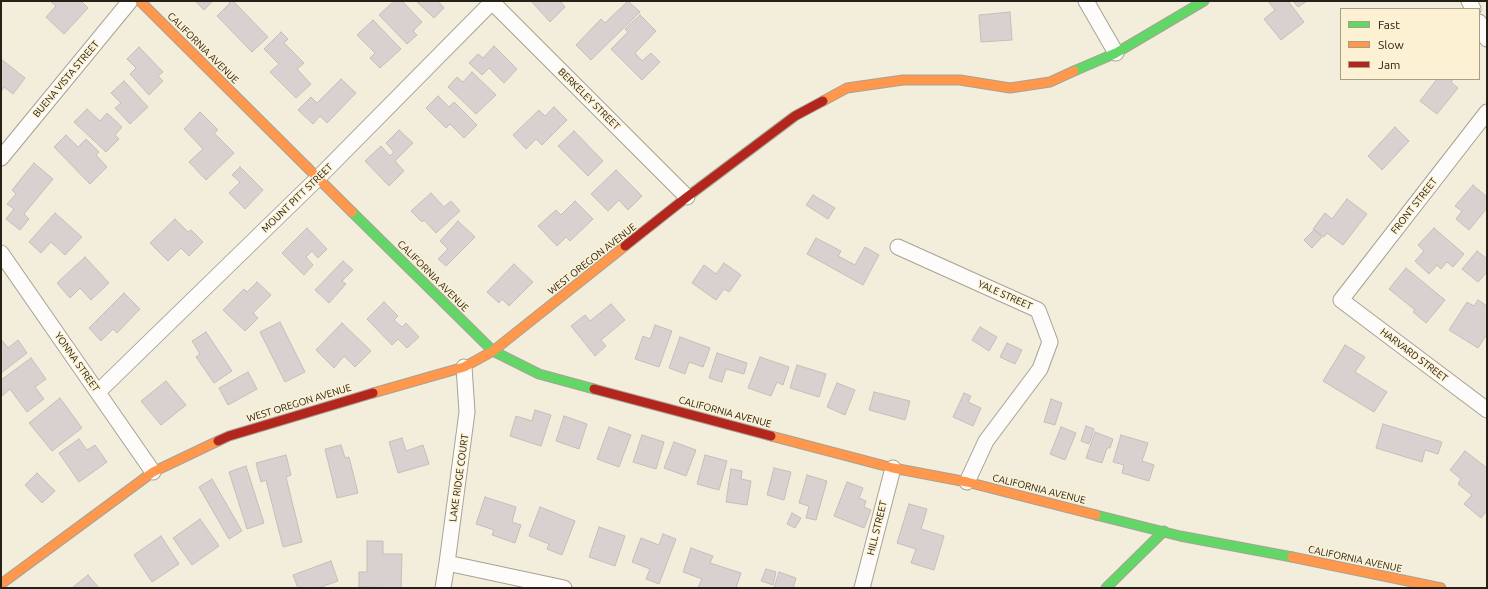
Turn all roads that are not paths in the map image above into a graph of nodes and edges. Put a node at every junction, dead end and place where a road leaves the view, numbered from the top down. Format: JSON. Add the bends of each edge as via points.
{"nodes":[{"id":1,"x":130,"y":1,"type":"edge"},
{"id":2,"x":140,"y":1,"type":"edge"},
{"id":3,"x":492,"y":1,"type":"edge"},
{"id":4,"x":1086,"y":1,"type":"edge"},
{"id":5,"x":1204,"y":1,"type":"edge"},
{"id":6,"x":1480,"y":24,"type":"edge"},
{"id":7,"x":1487,"y":39,"type":"edge"},
{"id":8,"x":1116,"y":53,"type":"junction"},
{"id":9,"x":1487,"y":112,"type":"edge"},
{"id":10,"x":1,"y":158,"type":"edge"},
{"id":11,"x":318,"y":178,"type":"junction"},
{"id":12,"x":687,"y":197,"type":"junction"},
{"id":13,"x":898,"y":247,"type":"dead end"},
{"id":14,"x":1,"y":253,"type":"edge"},
{"id":15,"x":1341,"y":300,"type":"joint"},
{"id":16,"x":493,"y":351,"type":"junction"},
{"id":17,"x":464,"y":367,"type":"junction"},
{"id":18,"x":98,"y":392,"type":"junction"},
{"id":19,"x":1487,"y":410,"type":"edge"},
{"id":20,"x":893,"y":468,"type":"junction"},
{"id":21,"x":153,"y":472,"type":"junction"},
{"id":22,"x":967,"y":482,"type":"junction"},
{"id":23,"x":1164,"y":531,"type":"junction"},
{"id":24,"x":447,"y":563,"type":"junction"},
{"id":25,"x":1,"y":584,"type":"edge"},
{"id":26,"x":442,"y":588,"type":"edge"},
{"id":27,"x":564,"y":588,"type":"edge"},
{"id":28,"x":862,"y":588,"type":"edge"},
{"id":29,"x":1106,"y":588,"type":"edge"},
{"id":30,"x":1441,"y":588,"type":"edge"}],
"edges":[{"from":1,"to":10,"type":"street","name":"BUENA VISTA STREET"},
{"from":2,"to":11,"type":"street","name":"CALIFORNIA AVENUE"},
{"from":3,"to":11,"type":"street","name":"MOUNT PITT STREET"},
{"from":3,"to":12,"type":"street","name":"BERKELEY STREET"},
{"from":4,"to":8,"type":"street"},
{"from":5,"to":8,"type":"street","name":"WEST OREGON AVENUE"},
{"from":6,"to":7,"type":"street"},
{"from":8,"to":12,"type":"street","name":"WEST OREGON AVENUE","via":[[1050,82],[1010,88],[960,80],[903,80],[847,88],[795,116]]},
{"from":9,"to":15,"type":"street","name":"FRONT STREET"},
{"from":11,"to":16,"type":"street","name":"CALIFORNIA AVENUE"},
{"from":11,"to":18,"type":"street","name":"MOUNT PITT STREET"},
{"from":12,"to":16,"type":"street","name":"WEST OREGON AVENUE"},
{"from":13,"to":22,"type":"street","name":"YALE STREET","via":[[1038,310],[1050,342],[1040,369],[986,441]]},
{"from":14,"to":18,"type":"street","name":"YONNA STREET"},
{"from":15,"to":19,"type":"street","name":"HARVARD STREET"},
{"from":16,"to":17,"type":"street","name":"WEST OREGON AVENUE"},
{"from":16,"to":20,"type":"street","name":"CALIFORNIA AVENUE","via":[[540,374]]},
{"from":17,"to":21,"type":"street","name":"WEST OREGON AVENUE","via":[[229,436]]},
{"from":17,"to":24,"type":"street","name":"LAKE RIDGE COURT","via":[[468,412]]},
{"from":18,"to":21,"type":"street","name":"YONNA STREET"},
{"from":20,"to":22,"type":"street","name":"CALIFORNIA AVENUE"},
{"from":20,"to":28,"type":"street","name":"HILL STREET"},
{"from":21,"to":25,"type":"street","name":"WEST OREGON AVENUE"},
{"from":22,"to":23,"type":"street","name":"CALIFORNIA AVENUE"},
{"from":23,"to":29,"type":"street"},
{"from":23,"to":30,"type":"street","name":"CALIFORNIA AVENUE"},
{"from":24,"to":26,"type":"street","name":"LAKE RIDGE COURT"},
{"from":24,"to":27,"type":"street"}]}
